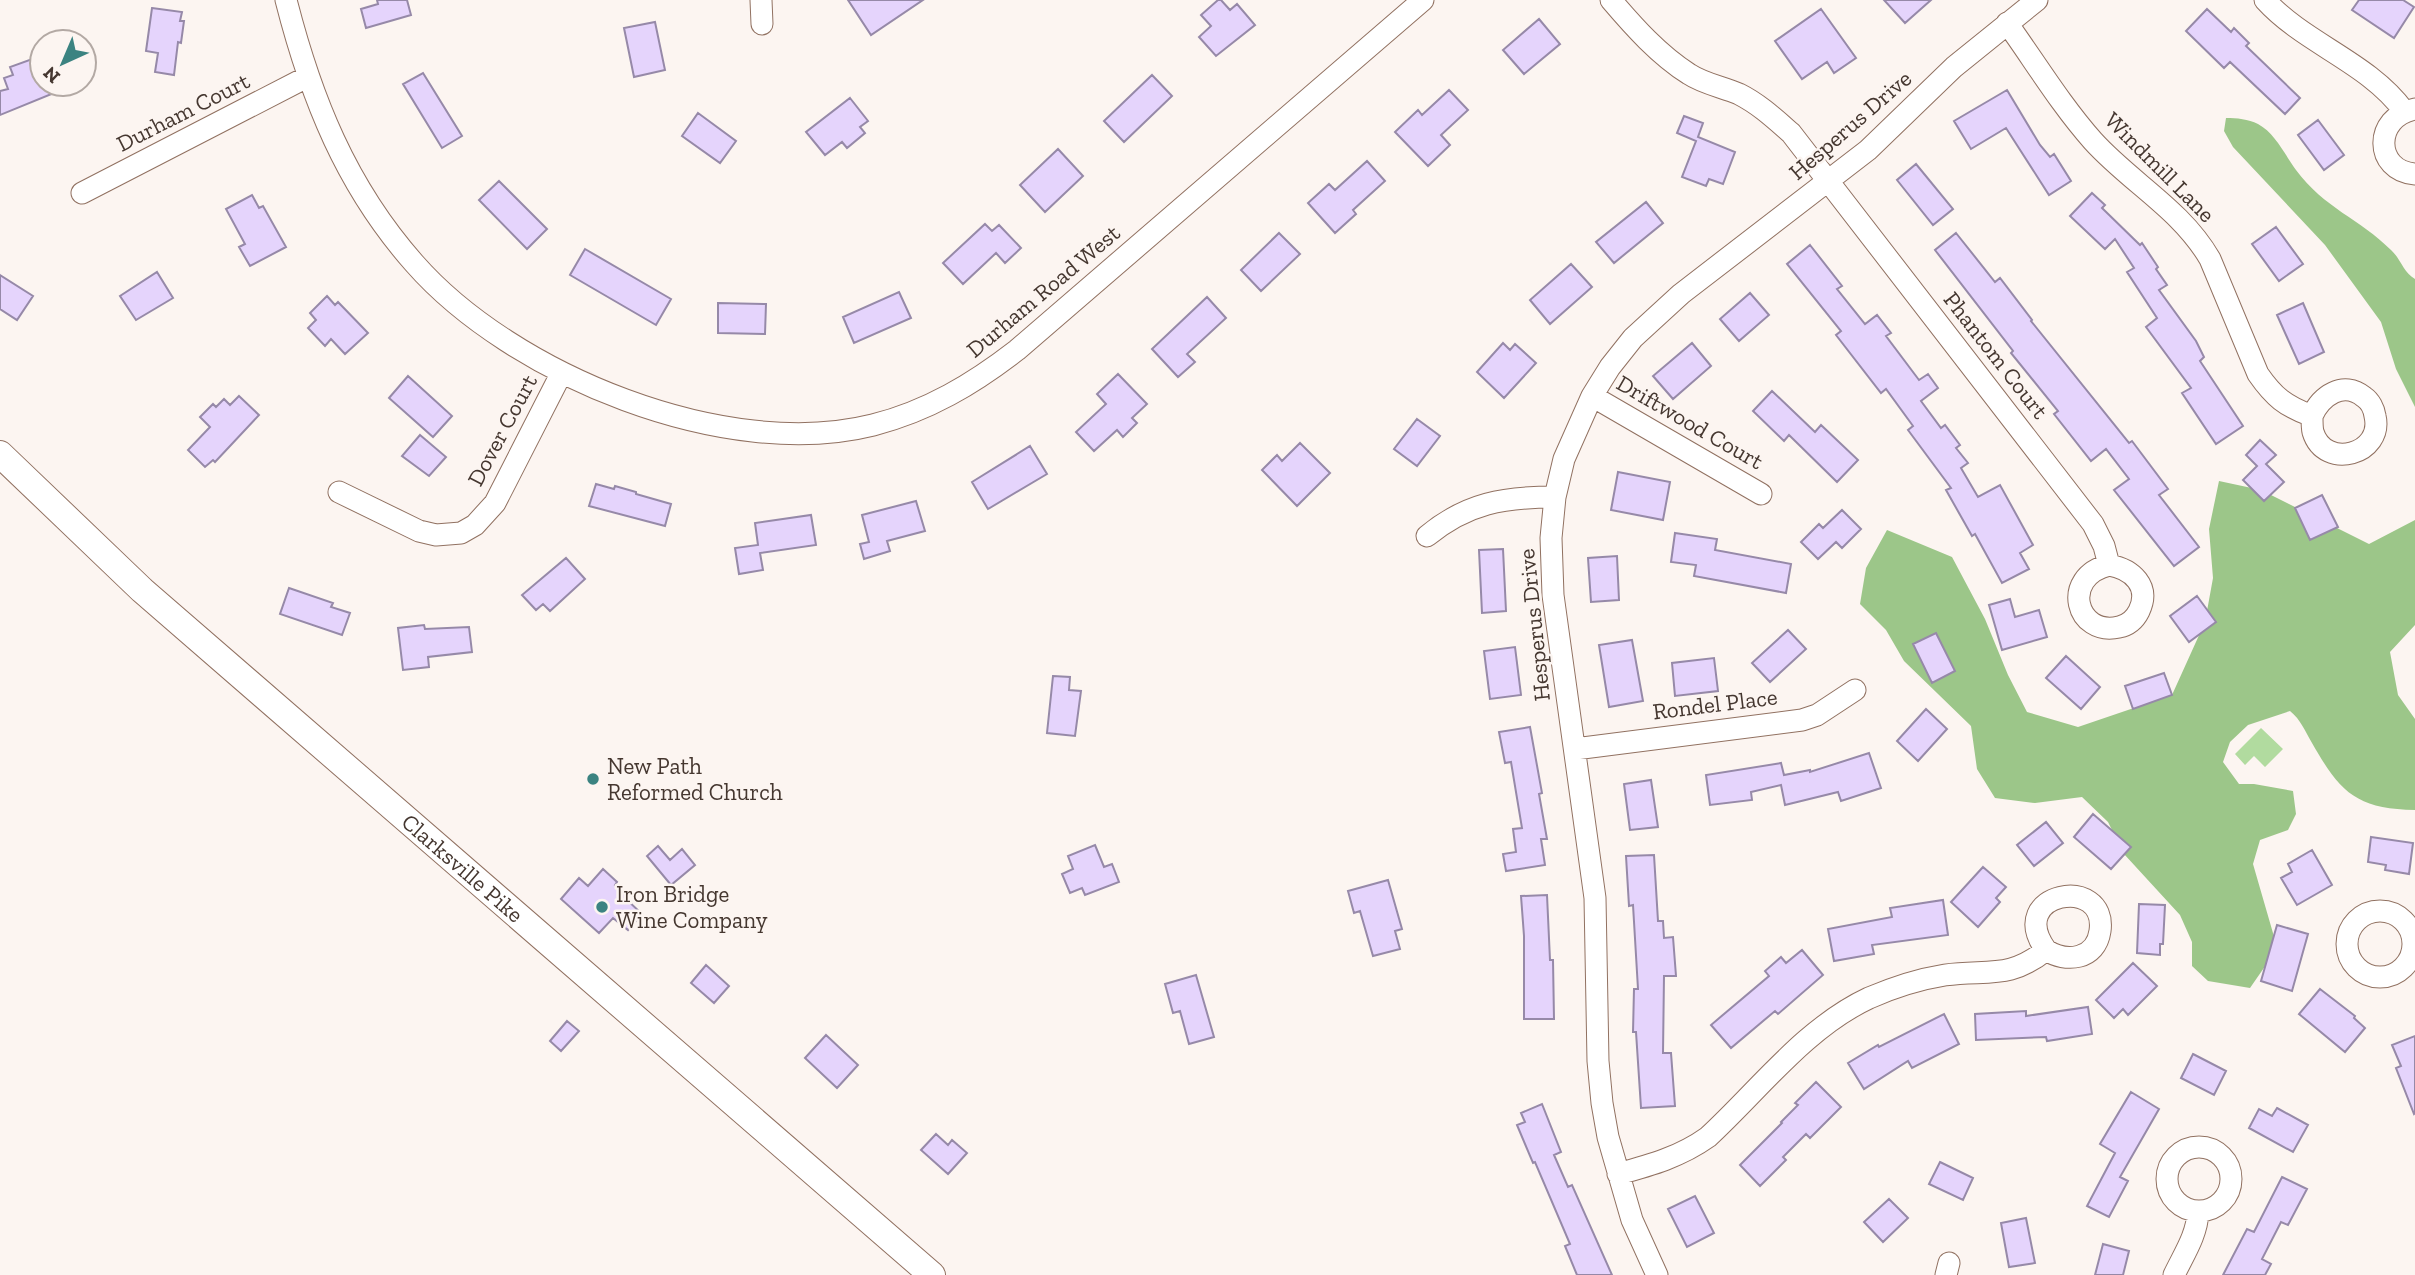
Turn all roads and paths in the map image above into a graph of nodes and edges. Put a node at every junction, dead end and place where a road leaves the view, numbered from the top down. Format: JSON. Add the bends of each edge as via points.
{"nodes":[{"id":1,"x":286,"y":0,"type":"edge"},
{"id":2,"x":761,"y":0,"type":"edge"},
{"id":3,"x":1423,"y":0,"type":"edge"},
{"id":4,"x":1611,"y":0,"type":"edge"},
{"id":5,"x":2037,"y":0,"type":"edge"},
{"id":6,"x":2265,"y":0,"type":"edge"},
{"id":7,"x":2007,"y":23,"type":"junction"},
{"id":8,"x":762,"y":24,"type":"dead end"},
{"id":9,"x":307,"y":77,"type":"junction"},
{"id":10,"x":2409,"y":110,"type":"edge"},
{"id":11,"x":2415,"y":174,"type":"edge"},
{"id":12,"x":1829,"y":182,"type":"junction"},
{"id":13,"x":82,"y":193,"type":"dead end"},
{"id":14,"x":561,"y":374,"type":"junction"},
{"id":15,"x":1592,"y":396,"type":"junction"},
{"id":16,"x":2312,"y":416,"type":"dead end"},
{"id":17,"x":0,"y":454,"type":"edge"},
{"id":18,"x":339,"y":492,"type":"dead end"},
{"id":19,"x":1761,"y":494,"type":"dead end"},
{"id":20,"x":1555,"y":497,"type":"junction"},
{"id":21,"x":1427,"y":536,"type":"dead end"},
{"id":22,"x":2109,"y":565,"type":"dead end"},
{"id":23,"x":1855,"y":690,"type":"dead end"},
{"id":24,"x":1575,"y":749,"type":"junction"},
{"id":25,"x":2046,"y":950,"type":"dead end"},
{"id":26,"x":1618,"y":1174,"type":"junction"},
{"id":27,"x":2198,"y":1212,"type":"dead end"},
{"id":28,"x":932,"y":1275,"type":"edge"},
{"id":29,"x":1657,"y":1275,"type":"edge"},
{"id":30,"x":2174,"y":1275,"type":"edge"}],
"edges":[{"from":1,"to":9,"type":"street","name":"Durham Road West"},
{"from":2,"to":8,"type":"street"},
{"from":3,"to":14,"type":"street","name":"Durham Road West","via":[[1017,350],[949,397],[913,413],[871,426],[827,432],[788,435],[741,430],[643,405]]},
{"from":4,"to":12,"type":"street","name":"Phantom Court","via":[[1632,25],[1692,76],[1765,110],[1791,133]]},
{"from":5,"to":7,"type":"street","name":"Hesperus Drive"},
{"from":6,"to":10,"type":"street"},
{"from":7,"to":12,"type":"street","name":"Hesperus Drive"},
{"from":7,"to":16,"type":"street","name":"Windmill Lane","via":[[2094,142],[2188,227],[2210,259],[2258,374],[2290,408]]},
{"from":9,"to":13,"type":"street","name":"Durham Court"},
{"from":9,"to":14,"type":"street","name":"Durham Road West","via":[[342,160],[414,264],[476,320]]},
{"from":10,"to":11,"type":"street","via":[[2392,119],[2383,145],[2400,171]]},
{"from":12,"to":15,"type":"street","name":"Hesperus Drive","via":[[1656,316],[1633,338]]},
{"from":12,"to":22,"type":"street","name":"Phantom Court","via":[[2093,524]]},
{"from":14,"to":18,"type":"street","name":"Dover Court","via":[[495,503],[461,533],[436,536],[419,531]]},
{"from":15,"to":19,"type":"street","name":"Driftwood Court"},
{"from":15,"to":20,"type":"street","name":"Hesperus Drive","via":[[1564,459]]},
{"from":17,"to":28,"type":"main road","name":"Clarksville Pike","via":[[142,590]]},
{"from":20,"to":21,"type":"street","via":[[1485,503],[1453,517]]},
{"from":20,"to":24,"type":"street","name":"Hesperus Drive","via":[[1553,595]]},
{"from":23,"to":24,"type":"street","name":"Rondel Place","via":[[1802,720]]},
{"from":24,"to":26,"type":"street","name":"Hesperus Drive","via":[[1595,898],[1602,1102]]},
{"from":25,"to":26,"type":"street","via":[[2011,970],[1945,975],[1868,999],[1812,1036],[1688,1151]]},
{"from":26,"to":29,"type":"street","name":"Hesperus Drive"},
{"from":27,"to":30,"type":"street","via":[[2193,1239]]}]}
